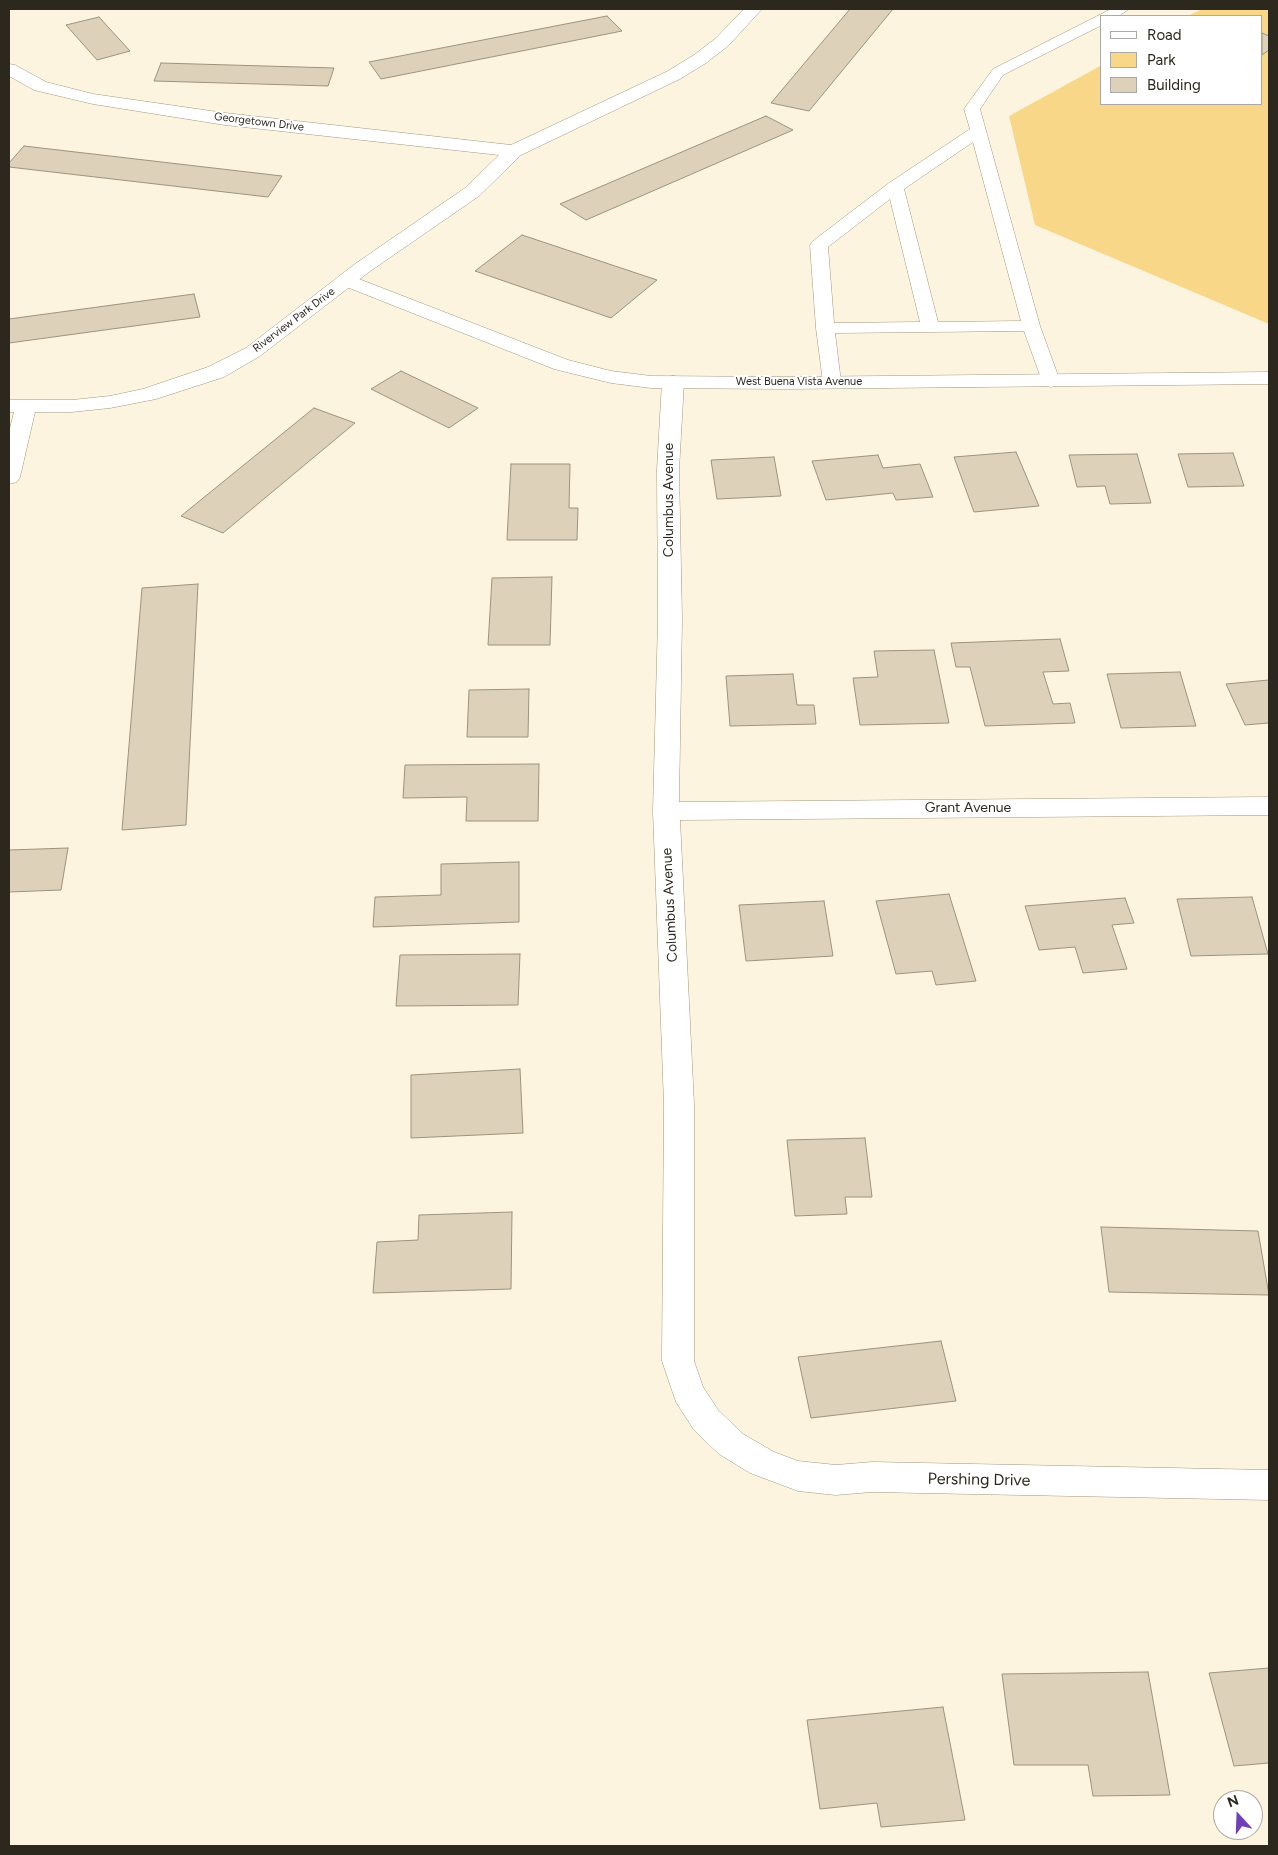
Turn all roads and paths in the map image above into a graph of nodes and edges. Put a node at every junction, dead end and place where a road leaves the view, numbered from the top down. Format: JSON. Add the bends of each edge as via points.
{"nodes":[{"id":1,"x":753,"y":9,"type":"edge"},
{"id":2,"x":1122,"y":9,"type":"edge"},
{"id":3,"x":1110,"y":15,"type":"edge"},
{"id":4,"x":1100,"y":20,"type":"edge"},
{"id":5,"x":9,"y":69,"type":"edge"},
{"id":6,"x":978,"y":131,"type":"junction"},
{"id":7,"x":514,"y":151,"type":"junction"},
{"id":8,"x":895,"y":188,"type":"junction"},
{"id":9,"x":346,"y":280,"type":"junction"},
{"id":10,"x":1031,"y":326,"type":"junction"},
{"id":11,"x":825,"y":328,"type":"junction"},
{"id":12,"x":931,"y":328,"type":"junction"},
{"id":13,"x":1269,"y":378,"type":"edge"},
{"id":14,"x":1051,"y":381,"type":"junction"},
{"id":15,"x":673,"y":382,"type":"junction"},
{"id":16,"x":832,"y":382,"type":"junction"},
{"id":17,"x":17,"y":406,"type":"edge"},
{"id":18,"x":9,"y":477,"type":"edge"},
{"id":19,"x":1269,"y":806,"type":"edge"},
{"id":20,"x":666,"y":811,"type":"junction"},
{"id":21,"x":706,"y":1420,"type":"joint"},
{"id":22,"x":1269,"y":1485,"type":"edge"}],
"edges":[{"from":1,"to":7,"type":"street","via":[[722,42],[674,75]]},
{"from":2,"to":3,"type":"lane"},
{"from":4,"to":6,"type":"lane","via":[[998,72],[972,109]]},
{"from":5,"to":7,"type":"street","name":"Georgetown Drive","via":[[40,86],[93,99],[225,119]]},
{"from":6,"to":8,"type":"lane"},
{"from":6,"to":10,"type":"lane"},
{"from":7,"to":9,"type":"street","via":[[472,192]]},
{"from":8,"to":11,"type":"lane","via":[[819,245]]},
{"from":8,"to":12,"type":"lane"},
{"from":9,"to":15,"type":"street","name":"West Buena Vista Avenue","via":[[561,365],[611,377]]},
{"from":9,"to":17,"type":"street","name":"Riverview Park Drive","via":[[253,352],[216,372],[148,394],[110,402]]},
{"from":10,"to":12,"type":"lane"},
{"from":10,"to":14,"type":"lane"},
{"from":11,"to":12,"type":"lane"},
{"from":11,"to":16,"type":"lane"},
{"from":13,"to":14,"type":"street","name":"West Buena Vista Avenue"},
{"from":14,"to":16,"type":"street","name":"West Buena Vista Avenue"},
{"from":15,"to":16,"type":"street","name":"West Buena Vista Avenue"},
{"from":15,"to":20,"type":"street","name":"Columbus Avenue","via":[[668,470],[670,619]]},
{"from":17,"to":18,"type":"street"},
{"from":19,"to":20,"type":"street","name":"Grant Avenue"},
{"from":20,"to":21,"type":"street","name":"Columbus Avenue","via":[[679,1104],[678,1361],[688,1392]]},
{"from":21,"to":22,"type":"street","name":"Pershing Drive","via":[[731,1444],[762,1463],[798,1476],[836,1480],[872,1477]]}]}
